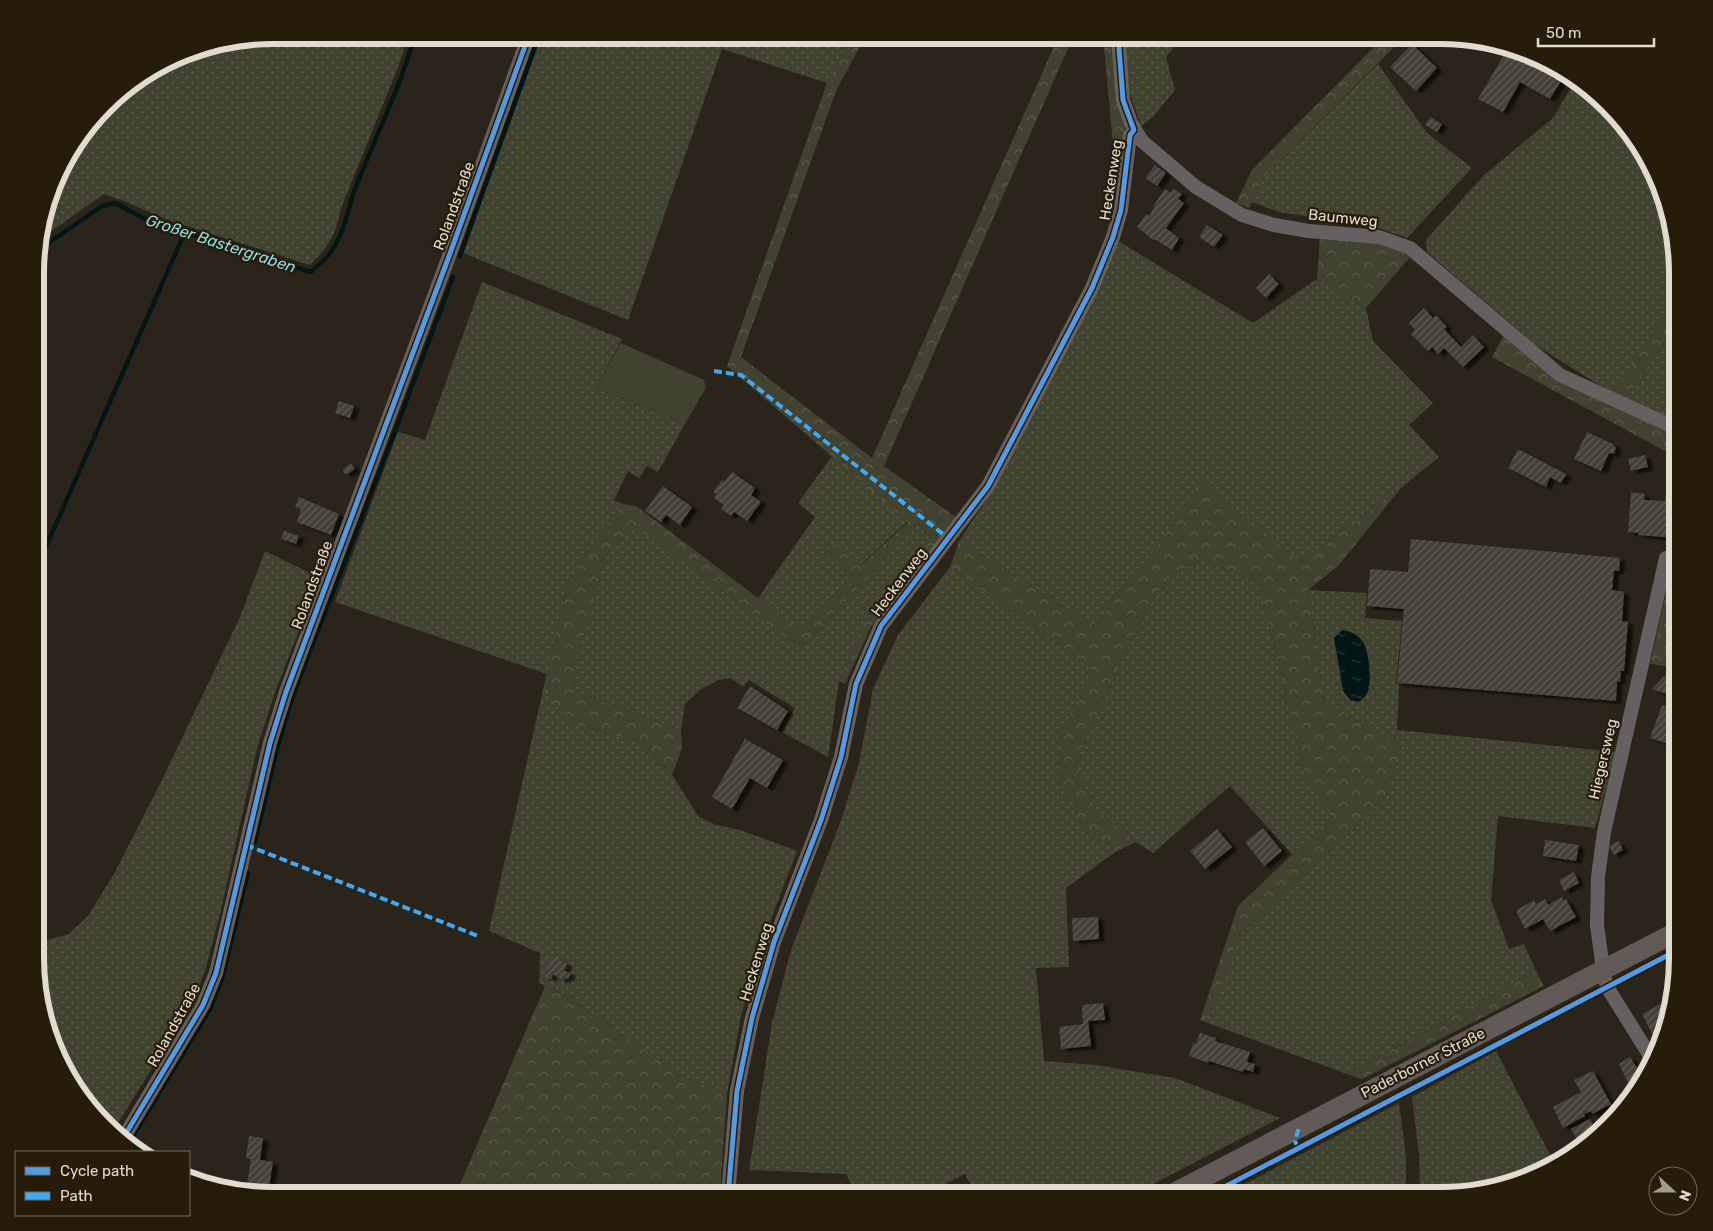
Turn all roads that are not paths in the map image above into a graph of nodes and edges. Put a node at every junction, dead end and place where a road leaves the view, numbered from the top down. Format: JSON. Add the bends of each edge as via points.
{"nodes":[{"id":1,"x":526,"y":44,"type":"edge"},
{"id":2,"x":1119,"y":44,"type":"edge"},
{"id":3,"x":1134,"y":130,"type":"junction"},
{"id":4,"x":1669,"y":425,"type":"edge"},
{"id":5,"x":1666,"y":558,"type":"dead end"},
{"id":6,"x":1669,"y":936,"type":"edge"},
{"id":7,"x":1603,"y":970,"type":"junction"},
{"id":8,"x":1649,"y":1054,"type":"edge"},
{"id":9,"x":126,"y":1134,"type":"edge"},
{"id":10,"x":729,"y":1187,"type":"edge"},
{"id":11,"x":1185,"y":1187,"type":"edge"}],
"edges":[{"from":1,"to":9,"type":"street","name":"Rolandstraße","via":[[286,692],[270,743],[216,973],[203,1005]]},
{"from":2,"to":3,"type":"street","name":"Baumweg","via":[[1123,100]]},
{"from":3,"to":4,"type":"street","name":"Baumweg","via":[[1142,141],[1196,187],[1242,215],[1309,231],[1379,237],[1410,248],[1560,375]]},
{"from":3,"to":10,"type":"street","name":"Heckenweg","via":[[1130,135],[1121,210],[1092,288],[988,486],[881,626],[856,684],[841,757],[821,820],[774,942],[752,1018],[738,1091]]},
{"from":5,"to":7,"type":"street","name":"Hiegersweg","via":[[1604,832],[1598,877],[1597,925]]},
{"from":6,"to":7,"type":"main road","name":"Paderborner Straße"},
{"from":7,"to":8,"type":"street","name":"Hiegersweg","via":[[1607,986]]},
{"from":7,"to":11,"type":"main road","name":"Paderborner Straße"}]}
